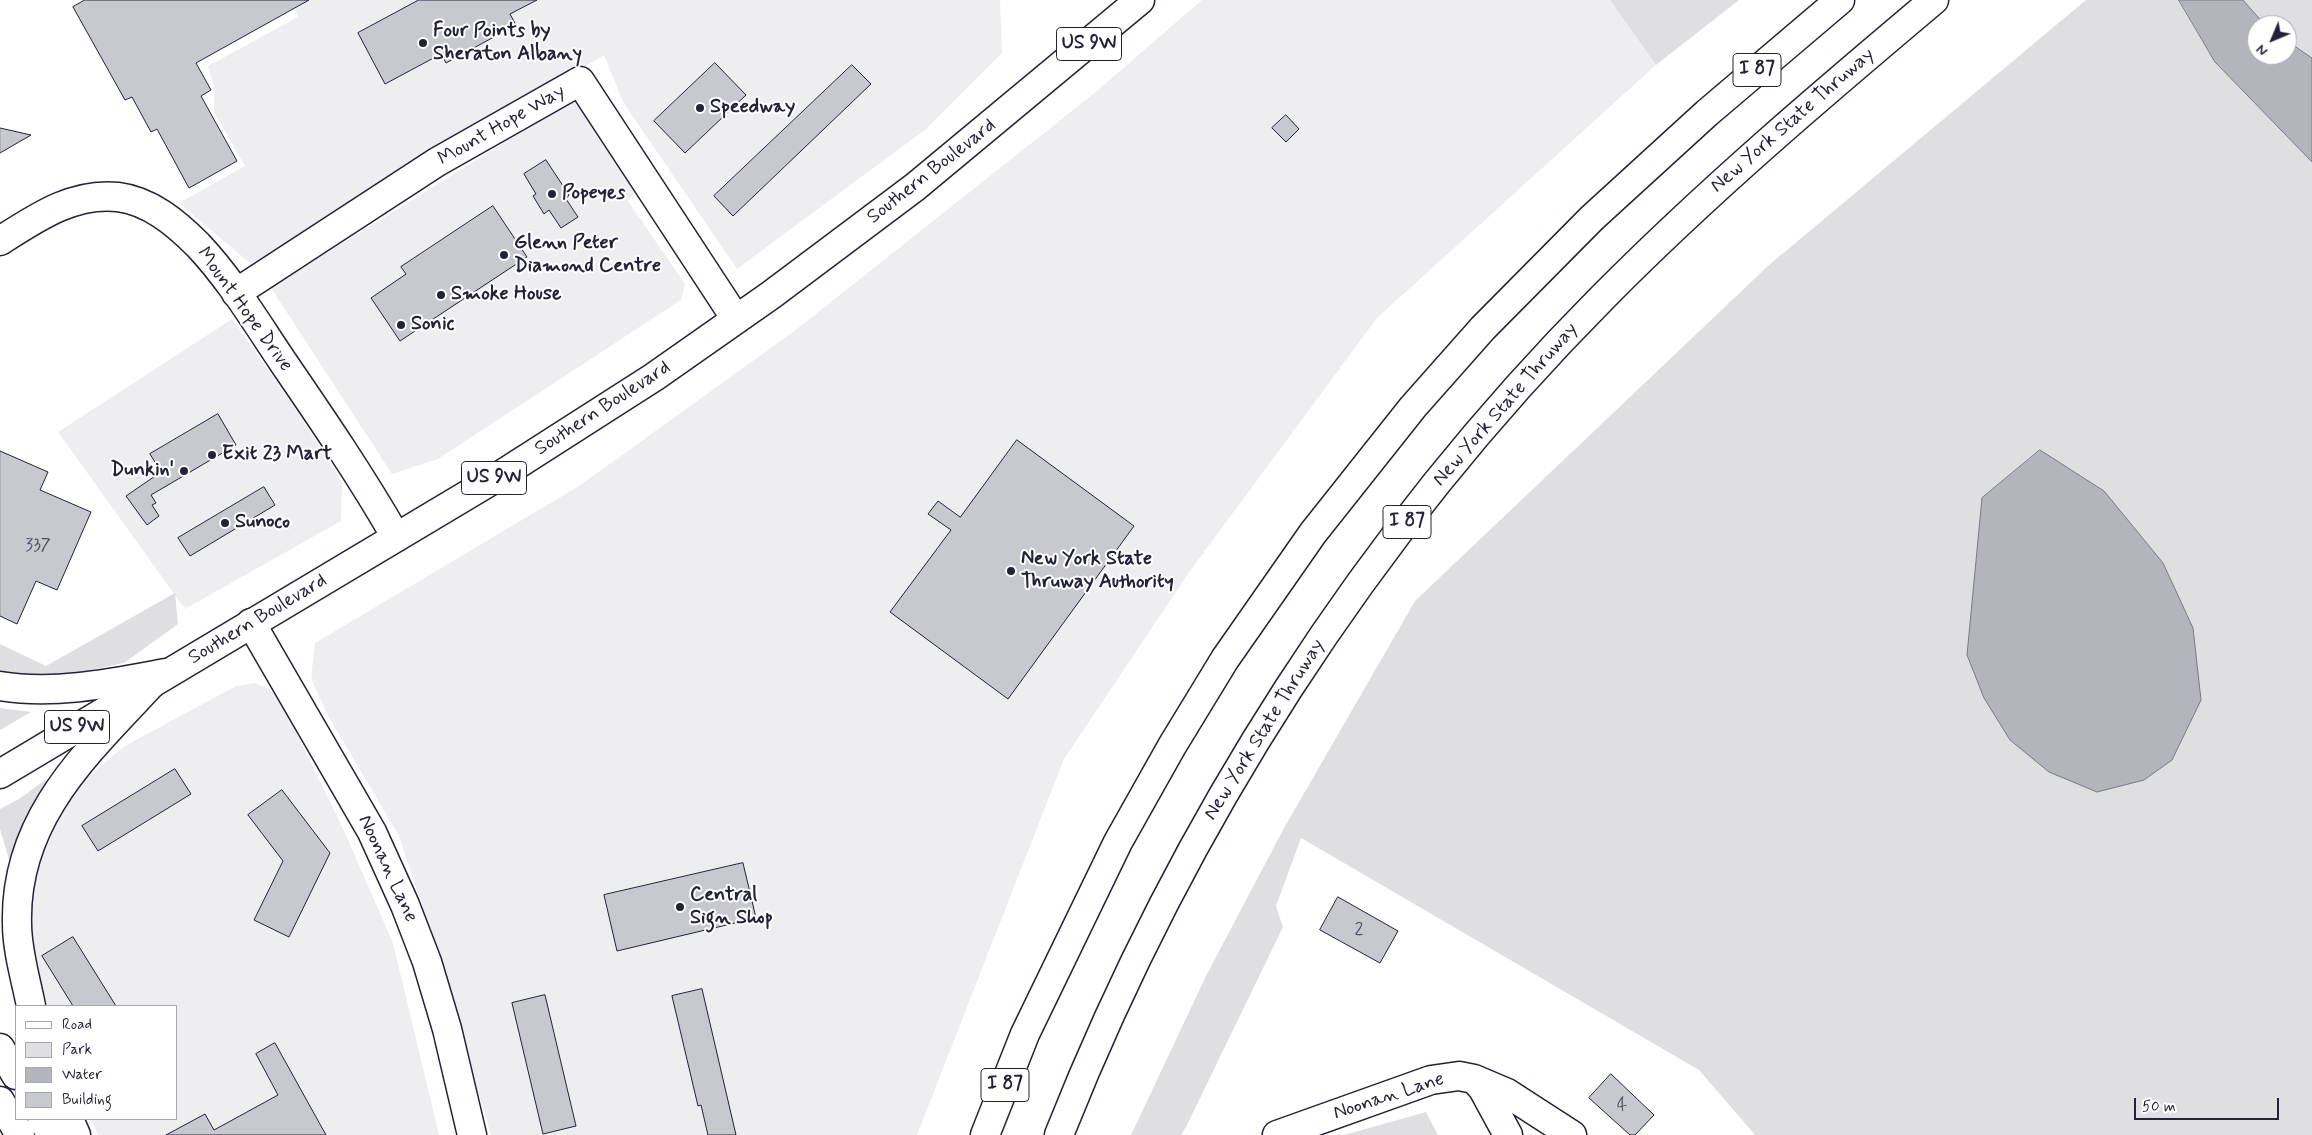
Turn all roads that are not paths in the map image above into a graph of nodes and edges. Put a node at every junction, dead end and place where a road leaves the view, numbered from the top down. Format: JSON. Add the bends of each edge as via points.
{"nodes":[{"id":1,"x":1140,"y":0,"type":"edge"},
{"id":2,"x":1840,"y":0,"type":"edge"},
{"id":3,"x":1934,"y":0,"type":"edge"},
{"id":4,"x":0,"y":241,"type":"edge"},
{"id":5,"x":236,"y":292,"type":"junction"},
{"id":6,"x":736,"y":320,"type":"junction"},
{"id":7,"x":396,"y":537,"type":"junction"},
{"id":8,"x":251,"y":623,"type":"junction"},
{"id":9,"x":162,"y":677,"type":"junction"},
{"id":10,"x":0,"y":686,"type":"edge"},
{"id":11,"x":0,"y":774,"type":"edge"},
{"id":12,"x":0,"y":935,"type":"edge"},
{"id":13,"x":26,"y":1005,"type":"edge"},
{"id":14,"x":31,"y":1005,"type":"edge"},
{"id":15,"x":1025,"y":1034,"type":"junction"},
{"id":16,"x":0,"y":1048,"type":"edge"},
{"id":17,"x":15,"y":1073,"type":"edge"},
{"id":18,"x":1474,"y":1079,"type":"junction"},
{"id":19,"x":0,"y":1101,"type":"edge"},
{"id":20,"x":43,"y":1120,"type":"edge"},
{"id":21,"x":70,"y":1120,"type":"edge"},
{"id":22,"x":20,"y":1135,"type":"edge"},
{"id":23,"x":52,"y":1135,"type":"edge"},
{"id":24,"x":76,"y":1135,"type":"edge"},
{"id":25,"x":472,"y":1135,"type":"edge"},
{"id":26,"x":967,"y":1135,"type":"edge"},
{"id":27,"x":985,"y":1135,"type":"edge"},
{"id":28,"x":1059,"y":1135,"type":"edge"},
{"id":29,"x":1277,"y":1135,"type":"edge"},
{"id":30,"x":1508,"y":1135,"type":"edge"},
{"id":31,"x":1572,"y":1135,"type":"edge"}],
"edges":[{"from":1,"to":6,"type":"main road","name":"Southern Boulevard","number":"US 9W","via":[[915,187]]},
{"from":2,"to":15,"type":"main road","number":"I 87","via":[[1706,113],[1592,218],[1501,309],[1413,407],[1313,533],[1255,614],[1172,746],[1118,842]]},
{"from":3,"to":28,"type":"main road","name":"New York State Thruway","number":"I 87","via":[[1746,160],[1601,298],[1498,411],[1400,531],[1312,653],[1206,826],[1111,1010]]},
{"from":4,"to":5,"type":"main road","name":"Mount Hope Drive","via":[[72,202],[87,197],[120,198],[151,207],[170,220],[198,245]]},
{"from":5,"to":6,"type":"main road","name":"Mount Hope Way","via":[[437,162],[580,81]]},
{"from":5,"to":7,"type":"main road","name":"Mount Hope Drive","via":[[347,456]]},
{"from":6,"to":7,"type":"main road","name":"Southern Boulevard","number":"US 9W","via":[[592,418]]},
{"from":7,"to":8,"type":"main road","name":"Southern Boulevard","number":"US 9W"},
{"from":8,"to":9,"type":"main road","name":"Southern Boulevard","number":"US 9W"},
{"from":8,"to":25,"type":"main road","name":"Noonan Lane","via":[[372,832],[405,904],[447,1029]]},
{"from":9,"to":10,"type":"main road","via":[[77,688]]},
{"from":9,"to":11,"type":"main road","name":"Southern Boulevard","number":"US 9W"},
{"from":9,"to":14,"type":"main road","via":[[60,786],[30,842],[19,886],[17,925]]},
{"from":12,"to":13,"type":"main road","via":[[9,971]]},
{"from":15,"to":26,"type":"main road","via":[[1003,1049]]},
{"from":15,"to":27,"type":"main road","number":"I 87"},
{"from":16,"to":17,"type":"main road"},
{"from":18,"to":29,"type":"main road","name":"Noonan Lane","via":[[1450,1077],[1430,1080]]},
{"from":18,"to":30,"type":"main road","name":"Noonan Lane","via":[[1483,1089]]},
{"from":18,"to":31,"type":"main road","name":"Noonan Lane","via":[[1507,1093]]},
{"from":19,"to":22,"type":"main road"},
{"from":20,"to":23,"type":"main road"},
{"from":21,"to":24,"type":"main road"}]}
